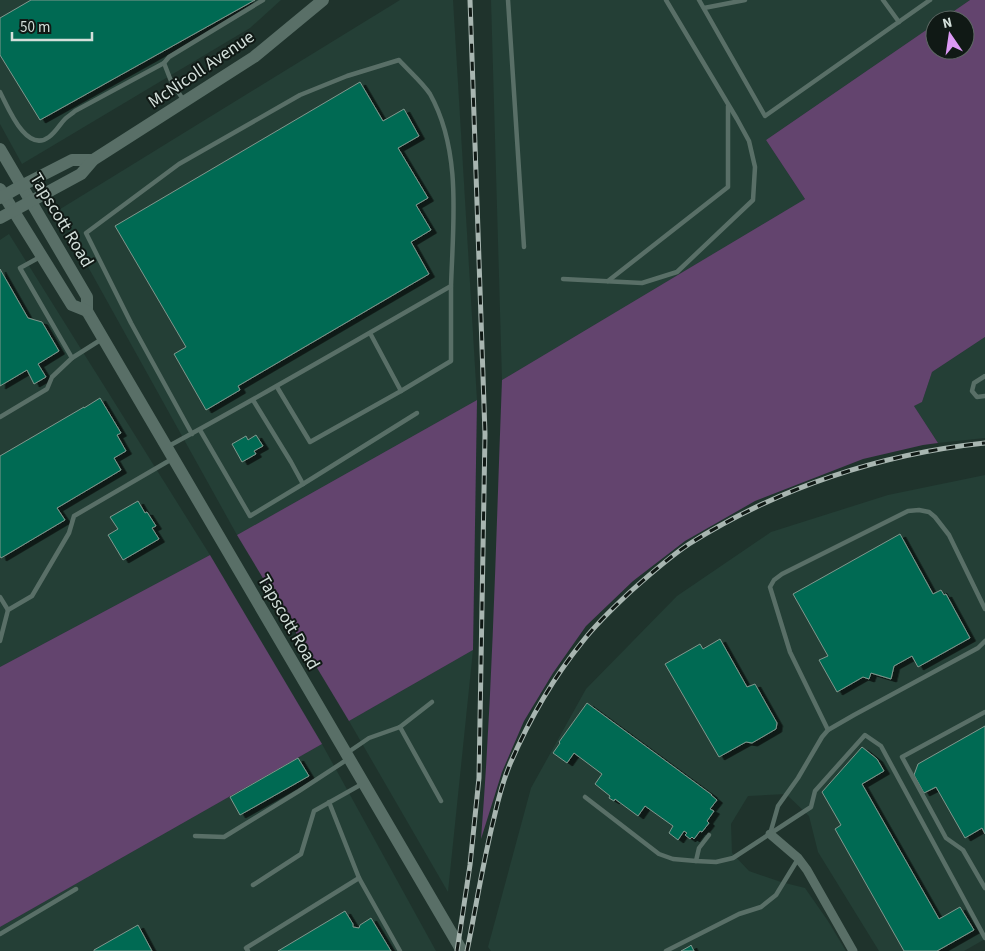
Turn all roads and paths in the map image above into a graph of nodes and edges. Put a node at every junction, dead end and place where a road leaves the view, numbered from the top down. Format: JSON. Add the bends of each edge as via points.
{"nodes":[{"id":1,"x":263,"y":0,"type":"edge"},
{"id":2,"x":323,"y":0,"type":"edge"},
{"id":3,"x":508,"y":0,"type":"edge"},
{"id":4,"x":666,"y":0,"type":"edge"},
{"id":5,"x":700,"y":0,"type":"edge"},
{"id":6,"x":745,"y":0,"type":"edge"},
{"id":7,"x":883,"y":0,"type":"edge"},
{"id":8,"x":930,"y":0,"type":"edge"},
{"id":9,"x":704,"y":8,"type":"junction"},
{"id":10,"x":899,"y":22,"type":"junction"},
{"id":11,"x":164,"y":63,"type":"junction"},
{"id":12,"x":0,"y":92,"type":"edge"},
{"id":13,"x":184,"y":102,"type":"junction"},
{"id":14,"x":728,"y":104,"type":"junction"},
{"id":15,"x":0,"y":149,"type":"edge"},
{"id":16,"x":93,"y":160,"type":"junction"},
{"id":17,"x":21,"y":186,"type":"junction"},
{"id":18,"x":1,"y":194,"type":"edge"},
{"id":19,"x":31,"y":201,"type":"junction"},
{"id":20,"x":13,"y":210,"type":"junction"},
{"id":21,"x":0,"y":218,"type":"edge"},
{"id":22,"x":524,"y":247,"type":"dead end"},
{"id":23,"x":41,"y":256,"type":"junction"},
{"id":24,"x":563,"y":279,"type":"dead end"},
{"id":25,"x":608,"y":282,"type":"junction"},
{"id":26,"x":451,"y":286,"type":"junction"},
{"id":27,"x":87,"y":311,"type":"junction"},
{"id":28,"x":370,"y":333,"type":"junction"},
{"id":29,"x":103,"y":339,"type":"junction"},
{"id":30,"x":72,"y":358,"type":"junction"},
{"id":31,"x":985,"y":376,"type":"edge"},
{"id":32,"x":277,"y":387,"type":"junction"},
{"id":33,"x":400,"y":390,"type":"junction"},
{"id":34,"x":985,"y":396,"type":"edge"},
{"id":35,"x":253,"y":400,"type":"junction"},
{"id":36,"x":418,"y":413,"type":"dead end"},
{"id":37,"x":0,"y":417,"type":"edge"},
{"id":38,"x":200,"y":430,"type":"junction"},
{"id":39,"x":192,"y":434,"type":"junction"},
{"id":40,"x":170,"y":453,"type":"junction"},
{"id":41,"x":303,"y":484,"type":"junction"},
{"id":42,"x":0,"y":597,"type":"edge"},
{"id":43,"x":985,"y":609,"type":"edge"},
{"id":44,"x":8,"y":610,"type":"junction"},
{"id":45,"x":0,"y":641,"type":"edge"},
{"id":46,"x":985,"y":641,"type":"edge"},
{"id":47,"x":432,"y":702,"type":"dead end"},
{"id":48,"x":985,"y":712,"type":"edge"},
{"id":49,"x":400,"y":726,"type":"junction"},
{"id":50,"x":828,"y":730,"type":"junction"},
{"id":51,"x":347,"y":756,"type":"junction"},
{"id":52,"x":364,"y":783,"type":"junction"},
{"id":53,"x":585,"y":797,"type":"dead end"},
{"id":54,"x":441,"y":801,"type":"dead end"},
{"id":55,"x":329,"y":802,"type":"junction"},
{"id":56,"x":770,"y":834,"type":"junction"},
{"id":57,"x":709,"y":835,"type":"dead end"},
{"id":58,"x":195,"y":836,"type":"dead end"},
{"id":59,"x":798,"y":858,"type":"junction"},
{"id":60,"x":696,"y":861,"type":"junction"},
{"id":61,"x":359,"y":878,"type":"junction"},
{"id":62,"x":254,"y":885,"type":"dead end"},
{"id":63,"x":985,"y":888,"type":"edge"},
{"id":64,"x":76,"y":889,"type":"dead end"},
{"id":65,"x":0,"y":934,"type":"edge"},
{"id":66,"x":985,"y":938,"type":"edge"},
{"id":67,"x":248,"y":951,"type":"edge"},
{"id":68,"x":400,"y":951,"type":"edge"},
{"id":69,"x":462,"y":951,"type":"edge"},
{"id":70,"x":666,"y":951,"type":"edge"},
{"id":71,"x":853,"y":951,"type":"edge"}],
"edges":[{"from":1,"to":11,"type":"lane"},
{"from":2,"to":13,"type":"street","name":"McNicoll Avenue","via":[[254,57]]},
{"from":3,"to":22,"type":"lane"},
{"from":4,"to":14,"type":"lane"},
{"from":5,"to":9,"type":"lane"},
{"from":6,"to":9,"type":"lane"},
{"from":7,"to":10,"type":"lane"},
{"from":8,"to":10,"type":"lane"},
{"from":9,"to":10,"type":"lane","via":[[765,116]]},
{"from":11,"to":12,"type":"lane","via":[[75,112],[48,138],[38,141],[21,131]]},
{"from":11,"to":13,"type":"lane"},
{"from":13,"to":16,"type":"street","name":"McNicoll Avenue"},
{"from":14,"to":25,"type":"lane","via":[[728,188]]},
{"from":14,"to":25,"type":"lane","via":[[749,141],[755,167],[753,200],[677,272],[642,283]]},
{"from":15,"to":17,"type":"street","name":"Tapscott Road"},
{"from":16,"to":17,"type":"street","name":"McNicoll Avenue","via":[[72,160]]},
{"from":16,"to":19,"type":"street","name":"McNicoll Avenue","via":[[81,174]]},
{"from":17,"to":18,"type":"street","name":"McNicoll Avenue"},
{"from":17,"to":19,"type":"street","name":"Tapscott Road"},
{"from":18,"to":20,"type":"street","name":"Tapscott Road"},
{"from":19,"to":20,"type":"street","name":"McNicoll Avenue"},
{"from":19,"to":27,"type":"street","name":"Tapscott Road","via":[[87,297]]},
{"from":20,"to":21,"type":"street","name":"McNicoll Avenue"},
{"from":20,"to":23,"type":"street","name":"Tapscott Road"},
{"from":23,"to":27,"type":"street","name":"Tapscott Road","via":[[72,305]]},
{"from":23,"to":30,"type":"lane","via":[[20,268]]},
{"from":24,"to":25,"type":"lane"},
{"from":26,"to":28,"type":"lane"},
{"from":26,"to":33,"type":"lane","via":[[451,361]]},
{"from":26,"to":39,"type":"lane","via":[[454,182],[448,143],[429,92],[399,60],[300,95],[179,164],[86,233]]},
{"from":27,"to":29,"type":"street","name":"Tapscott Road"},
{"from":28,"to":32,"type":"lane"},
{"from":28,"to":33,"type":"lane"},
{"from":29,"to":30,"type":"lane"},
{"from":29,"to":40,"type":"street","name":"Tapscott Road"},
{"from":30,"to":37,"type":"lane","via":[[52,377],[47,389]]},
{"from":31,"to":34,"type":"lane","via":[[974,384],[972,391],[977,397]]},
{"from":32,"to":33,"type":"lane","via":[[310,442]]},
{"from":32,"to":35,"type":"lane"},
{"from":35,"to":38,"type":"lane"},
{"from":35,"to":41,"type":"lane"},
{"from":36,"to":41,"type":"lane"},
{"from":38,"to":39,"type":"lane"},
{"from":38,"to":41,"type":"lane","via":[[250,516]]},
{"from":39,"to":40,"type":"lane"},
{"from":40,"to":44,"type":"lane","via":[[74,516],[69,533],[32,596]]},
{"from":40,"to":51,"type":"street","name":"Tapscott Road"},
{"from":42,"to":44,"type":"lane"},
{"from":43,"to":50,"type":"lane","via":[[949,535],[929,512],[918,510],[899,515],[774,580],[770,587],[790,652]]},
{"from":44,"to":45,"type":"lane"},
{"from":46,"to":50,"type":"lane","via":[[978,648]]},
{"from":47,"to":49,"type":"lane"},
{"from":48,"to":63,"type":"lane","via":[[902,757],[946,838],[963,850]]},
{"from":49,"to":51,"type":"lane","via":[[369,738]]},
{"from":49,"to":54,"type":"lane"},
{"from":50,"to":56,"type":"lane","via":[[778,806]]},
{"from":51,"to":52,"type":"street","name":"Tapscott Road"},
{"from":51,"to":58,"type":"lane","via":[[299,791],[224,837]]},
{"from":52,"to":55,"type":"lane"},
{"from":52,"to":69,"type":"street","name":"Tapscott Road"},
{"from":53,"to":60,"type":"lane","via":[[659,854]]},
{"from":55,"to":61,"type":"lane"},
{"from":55,"to":62,"type":"lane","via":[[314,811],[301,854]]},
{"from":56,"to":59,"type":"street"},
{"from":56,"to":60,"type":"lane","via":[[732,858],[716,862]]},
{"from":56,"to":66,"type":"lane","via":[[811,806],[815,791],[865,735],[881,746]]},
{"from":57,"to":60,"type":"lane","via":[[699,848]]},
{"from":59,"to":70,"type":"lane","via":[[776,895],[761,907],[739,914]]},
{"from":59,"to":71,"type":"street"},
{"from":61,"to":67,"type":"lane","via":[[246,948]]},
{"from":61,"to":68,"type":"lane"},
{"from":64,"to":65,"type":"lane"}]}
